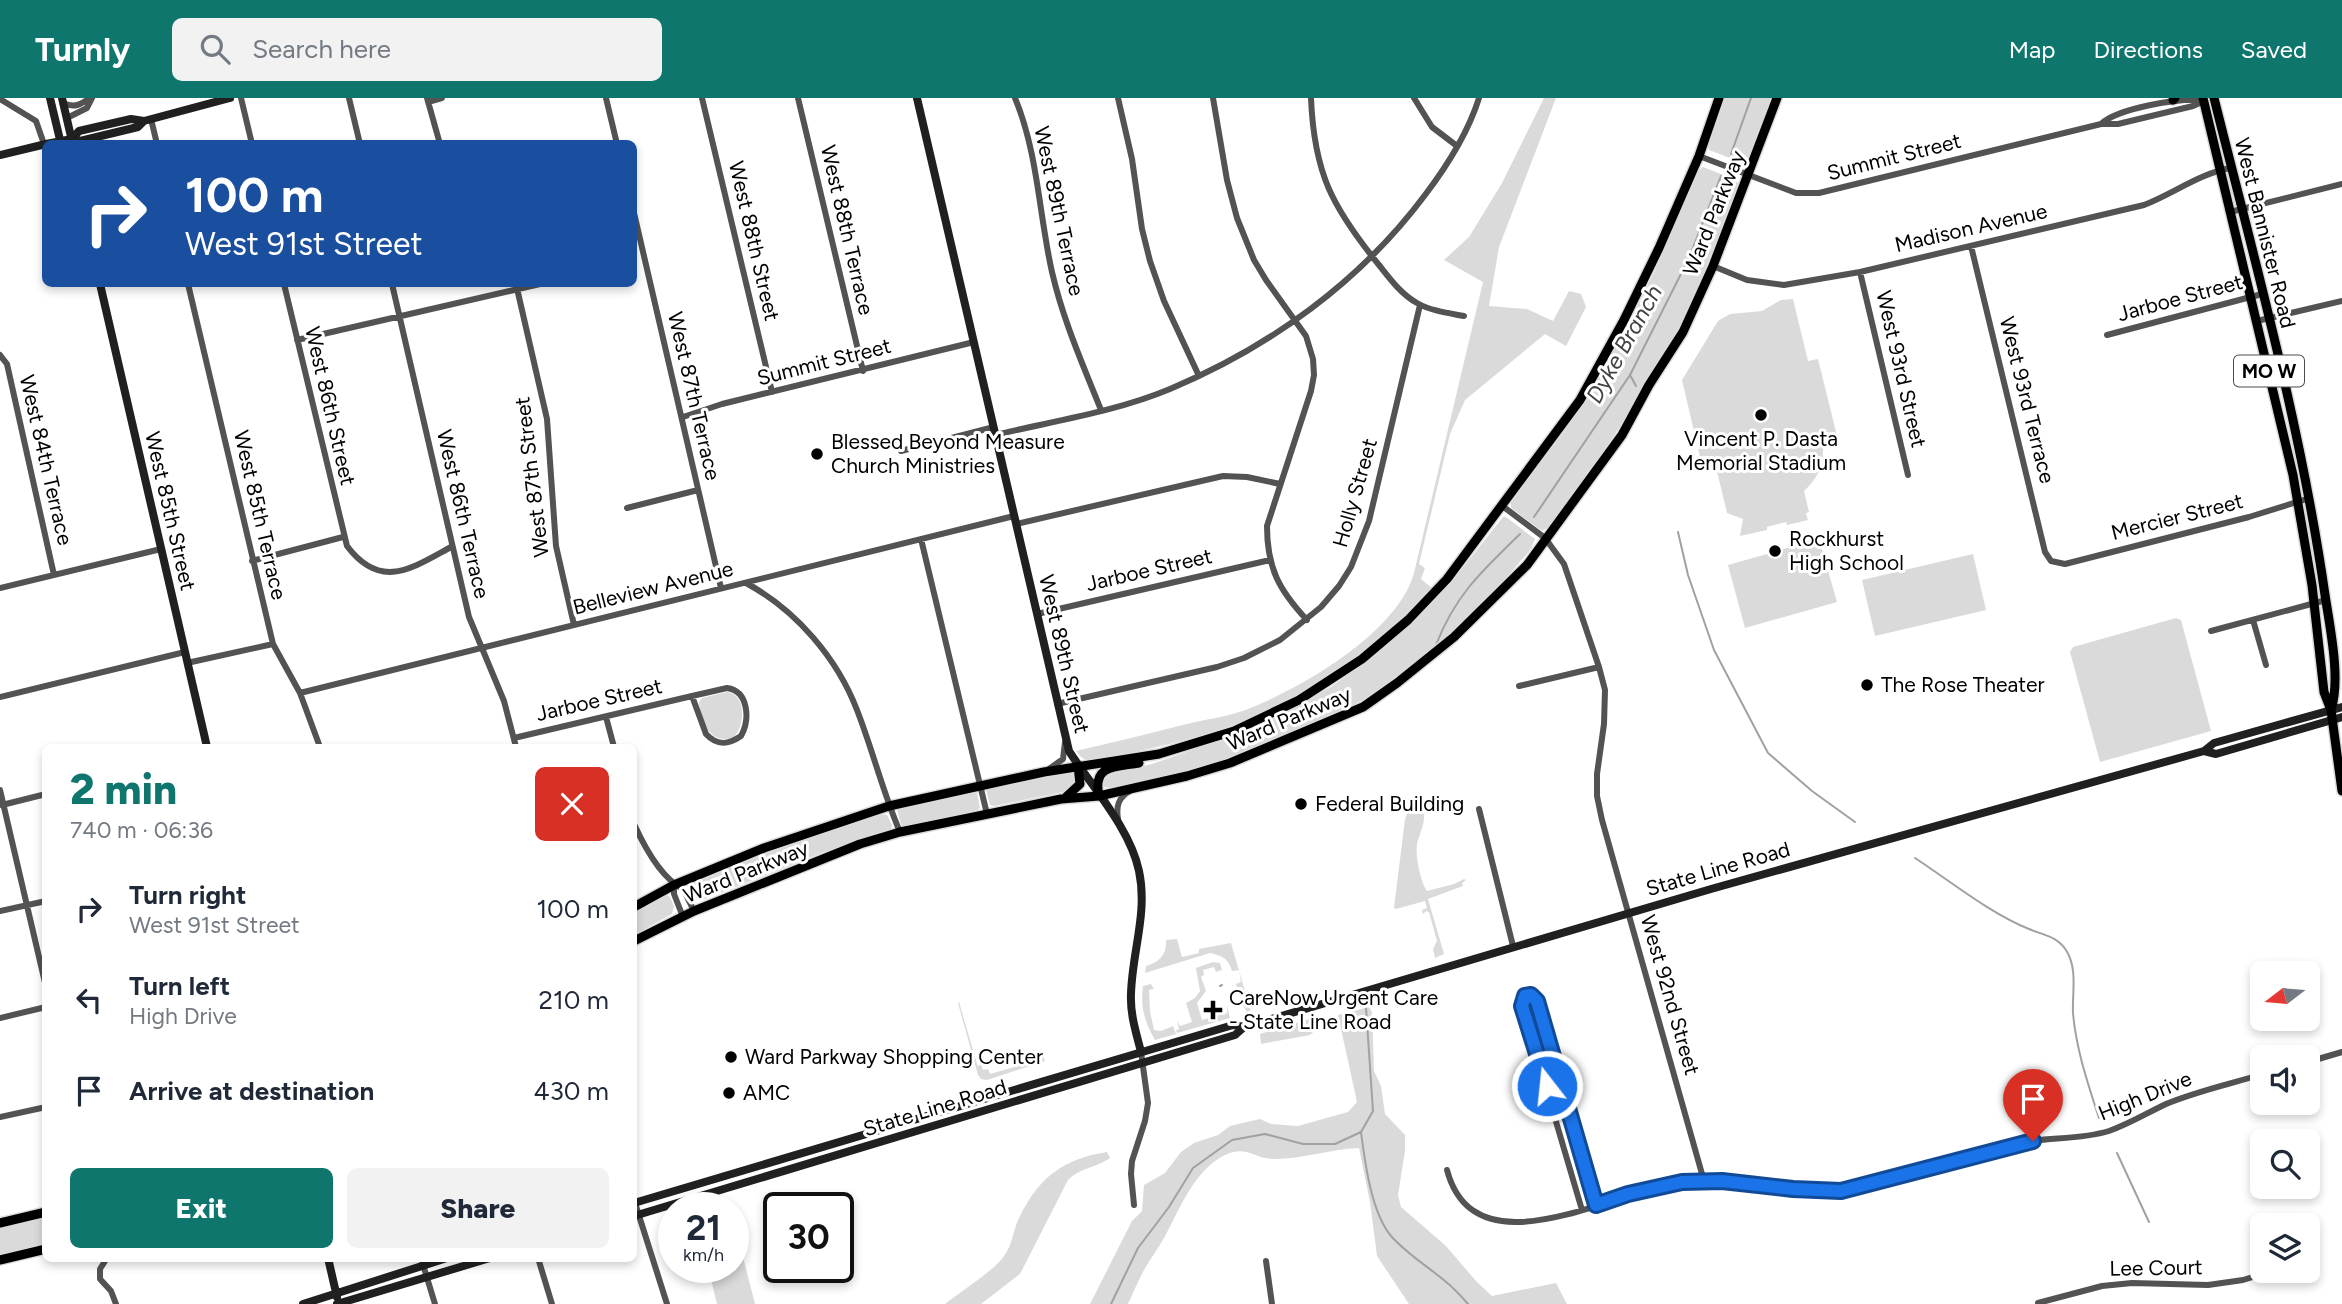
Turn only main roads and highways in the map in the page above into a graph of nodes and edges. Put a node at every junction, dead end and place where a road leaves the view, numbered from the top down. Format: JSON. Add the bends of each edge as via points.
{"nodes":[{"id":1,"x":50,"y":98,"type":"edge"},
{"id":2,"x":230,"y":98,"type":"edge"},
{"id":3,"x":917,"y":98,"type":"edge"},
{"id":4,"x":1719,"y":98,"type":"edge"},
{"id":5,"x":1777,"y":98,"type":"edge"},
{"id":6,"x":2208,"y":99,"type":"edge"},
{"id":7,"x":63,"y":100,"type":"edge"},
{"id":8,"x":60,"y":140,"type":"edge"},
{"id":9,"x":72,"y":140,"type":"edge"},
{"id":10,"x":73,"y":140,"type":"edge"},
{"id":11,"x":42,"y":145,"type":"edge"},
{"id":12,"x":0,"y":155,"type":"edge"},
{"id":13,"x":101,"y":287,"type":"edge"},
{"id":14,"x":2334,"y":674,"type":"junction"},
{"id":15,"x":2342,"y":691,"type":"edge"},
{"id":16,"x":2342,"y":707,"type":"edge"},
{"id":17,"x":2331,"y":715,"type":"junction"},
{"id":18,"x":2342,"y":717,"type":"edge"},
{"id":19,"x":206,"y":744,"type":"edge"},
{"id":20,"x":1159,"y":754,"type":"junction"},
{"id":21,"x":1079,"y":766,"type":"junction"},
{"id":22,"x":2342,"y":792,"type":"edge"},
{"id":23,"x":1099,"y":796,"type":"junction"},
{"id":24,"x":1061,"y":799,"type":"junction"},
{"id":25,"x":637,"y":905,"type":"edge"},
{"id":26,"x":637,"y":940,"type":"edge"},
{"id":27,"x":1244,"y":1027,"type":"junction"},
{"id":28,"x":1141,"y":1052,"type":"junction"},
{"id":29,"x":637,"y":1202,"type":"edge"},
{"id":30,"x":42,"y":1213,"type":"edge"},
{"id":31,"x":637,"y":1216,"type":"edge"},
{"id":32,"x":0,"y":1223,"type":"edge"},
{"id":33,"x":42,"y":1250,"type":"edge"},
{"id":34,"x":0,"y":1260,"type":"edge"},
{"id":35,"x":328,"y":1262,"type":"edge"},
{"id":36,"x":422,"y":1262,"type":"edge"},
{"id":37,"x":476,"y":1262,"type":"edge"},
{"id":38,"x":337,"y":1294,"type":"junction"},
{"id":39,"x":303,"y":1304,"type":"edge"},
{"id":40,"x":338,"y":1304,"type":"edge"}],
"edges":[{"from":1,"to":8,"type":"main road"},
{"from":2,"to":10,"type":"main road","via":[[147,120],[131,119],[79,131]]},
{"from":3,"to":21,"type":"main road","name":"West 89th Street","via":[[1069,751]]},
{"from":4,"to":20,"type":"main road","name":"Ward Parkway","via":[[1699,156],[1624,320],[1580,400],[1447,579],[1408,621],[1362,659],[1299,700],[1234,731]]},
{"from":5,"to":23,"type":"main road","name":"Ward Parkway","via":[[1683,332],[1622,435],[1527,565],[1454,637],[1363,707],[1230,763]]},
{"from":6,"to":14,"type":"main road","name":"West Bannister Road","number":"MO W","via":[[2242,209],[2309,498]]},
{"from":6,"to":17,"type":"main road","name":"West Bannister Road","number":"MO W","via":[[2220,170],[2298,501]]},
{"from":7,"to":9,"type":"main road"},
{"from":11,"to":12,"type":"main road"},
{"from":13,"to":19,"type":"main road","name":"West 85th Street"},
{"from":14,"to":15,"type":"main road"},
{"from":14,"to":17,"type":"main road","name":"West Bannister Road","number":"MO W"},
{"from":16,"to":17,"type":"main road","name":"State Line Road"},
{"from":17,"to":18,"type":"main road","name":"State Line Road"},
{"from":17,"to":22,"type":"main road"},
{"from":17,"to":27,"type":"main road","name":"State Line Road","via":[[2216,754],[2204,751],[1628,912]]},
{"from":20,"to":21,"type":"main road","name":"Ward Parkway"},
{"from":20,"to":23,"type":"main road","via":[[1154,760],[1104,772],[1097,778]]},
{"from":21,"to":23,"type":"main road","name":"West 89th Street"},
{"from":21,"to":24,"type":"main road","via":[[1080,785]]},
{"from":21,"to":25,"type":"main road","name":"Ward Parkway","via":[[889,806],[764,848]]},
{"from":23,"to":24,"type":"main road","name":"Ward Parkway"},
{"from":23,"to":28,"type":"main road","name":"West 89th Street","via":[[1136,860],[1141,885],[1142,921],[1131,994]]},
{"from":24,"to":26,"type":"main road","name":"Ward Parkway","via":[[860,844],[694,911]]},
{"from":27,"to":28,"type":"main road","name":"State Line Road","via":[[1233,1025]]},
{"from":27,"to":31,"type":"main road","name":"State Line Road","via":[[1236,1035]]},
{"from":28,"to":29,"type":"main road","name":"State Line Road"},
{"from":30,"to":32,"type":"main road"},
{"from":33,"to":34,"type":"main road"},
{"from":35,"to":38,"type":"main road"},
{"from":36,"to":38,"type":"main road"},
{"from":37,"to":40,"type":"main road"},
{"from":38,"to":39,"type":"main road"},
{"from":38,"to":40,"type":"main road"}]}
